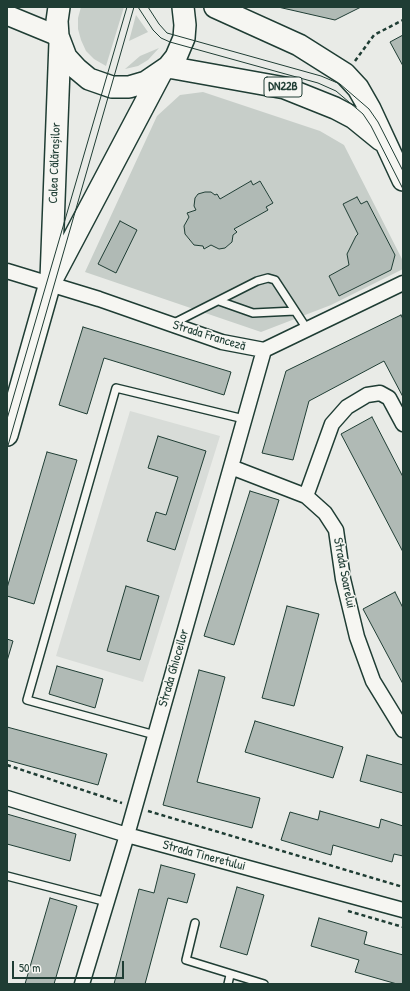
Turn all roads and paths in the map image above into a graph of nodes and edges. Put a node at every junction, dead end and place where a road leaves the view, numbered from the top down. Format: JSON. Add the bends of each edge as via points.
{"nodes":[{"id":1,"x":59,"y":7,"type":"edge"},
{"id":2,"x":183,"y":7,"type":"edge"},
{"id":3,"x":216,"y":7,"type":"edge"},
{"id":4,"x":7,"y":15,"type":"edge"},
{"id":5,"x":403,"y":20,"type":"edge"},
{"id":6,"x":59,"y":39,"type":"junction"},
{"id":7,"x":165,"y":70,"type":"junction"},
{"id":8,"x":345,"y":74,"type":"junction"},
{"id":9,"x":384,"y":143,"type":"junction"},
{"id":10,"x":403,"y":180,"type":"edge"},
{"id":11,"x":7,"y":271,"type":"edge"},
{"id":12,"x":50,"y":283,"type":"junction"},
{"id":13,"x":403,"y":283,"type":"edge"},
{"id":14,"x":219,"y":301,"type":"junction"},
{"id":15,"x":295,"y":311,"type":"junction"},
{"id":16,"x":172,"y":324,"type":"junction"},
{"id":17,"x":307,"y":329,"type":"junction"},
{"id":18,"x":264,"y":350,"type":"junction"},
{"id":19,"x":244,"y":418,"type":"junction"},
{"id":20,"x":403,"y":424,"type":"edge"},
{"id":21,"x":7,"y":436,"type":"edge"},
{"id":22,"x":231,"y":467,"type":"junction"},
{"id":23,"x":306,"y":496,"type":"junction"},
{"id":24,"x":403,"y":730,"type":"edge"},
{"id":25,"x":156,"y":735,"type":"junction"},
{"id":26,"x":7,"y":765,"type":"edge"},
{"id":27,"x":7,"y":798,"type":"edge"},
{"id":28,"x":135,"y":808,"type":"junction"},
{"id":29,"x":127,"y":835,"type":"junction"},
{"id":30,"x":7,"y":876,"type":"edge"},
{"id":31,"x":403,"y":887,"type":"edge"},
{"id":32,"x":107,"y":902,"type":"junction"},
{"id":33,"x":403,"y":910,"type":"edge"},
{"id":34,"x":195,"y":923,"type":"dead end"},
{"id":35,"x":230,"y":975,"type":"junction"},
{"id":36,"x":82,"y":984,"type":"edge"},
{"id":37,"x":228,"y":984,"type":"edge"},
{"id":38,"x":264,"y":984,"type":"edge"}],
"edges":[{"from":1,"to":6,"type":"main road","name":"Calea Călărașilor"},
{"from":2,"to":7,"type":"main road","name":"Calea Călărașilor","via":[[184,38],[176,57]]},
{"from":3,"to":8,"type":"main road","number":"DN22B","via":[[299,45]]},
{"from":4,"to":6,"type":"main road"},
{"from":5,"to":8,"type":"path","via":[[374,36]]},
{"from":6,"to":7,"type":"main road","via":[[66,57],[76,69],[89,79],[104,85],[129,86],[146,82]]},
{"from":6,"to":12,"type":"main road","name":"Calea Călărașilor"},
{"from":7,"to":9,"type":"main road","number":"DN22B","via":[[285,88],[354,118]]},
{"from":7,"to":12,"type":"main road","name":"Calea Călărașilor"},
{"from":8,"to":9,"type":"main road","number":"DN22B","via":[[358,88]]},
{"from":9,"to":10,"type":"main road","number":"DN22B"},
{"from":11,"to":12,"type":"street","name":"Strada Franceză"},
{"from":12,"to":16,"type":"street","name":"Strada Franceză"},
{"from":12,"to":21,"type":"main road","name":"Calea Călărașilor"},
{"from":13,"to":17,"type":"street","name":"Strada Franceză"},
{"from":14,"to":15,"type":"lane","via":[[253,313]]},
{"from":14,"to":15,"type":"lane","via":[[268,278],[275,280]]},
{"from":14,"to":16,"type":"lane"},
{"from":15,"to":17,"type":"lane"},
{"from":16,"to":18,"type":"street","name":"Strada Franceză","via":[[222,342]]},
{"from":17,"to":18,"type":"street","name":"Strada Franceză"},
{"from":18,"to":19,"type":"street","name":"Strada Ghioceilor"},
{"from":19,"to":22,"type":"street","name":"Strada Ghioceilor"},
{"from":19,"to":25,"type":"lane","via":[[116,388],[29,692],[27,700]]},
{"from":20,"to":23,"type":"street","via":[[389,398],[380,393],[368,395],[347,407],[332,424]]},
{"from":22,"to":23,"type":"street","name":"Strada Soarelui"},
{"from":22,"to":25,"type":"street","name":"Strada Ghioceilor"},
{"from":23,"to":24,"type":"street","name":"Strada Soarelui","via":[[325,513],[336,530],[343,579],[357,637],[373,681]]},
{"from":25,"to":28,"type":"street","name":"Strada Ghioceilor"},
{"from":26,"to":28,"type":"path"},
{"from":27,"to":29,"type":"street","name":"Strada Tineretului"},
{"from":28,"to":29,"type":"street","name":"Strada Ghioceilor"},
{"from":28,"to":31,"type":"path"},
{"from":29,"to":32,"type":"street","name":"Strada Ghioceilor"},
{"from":29,"to":33,"type":"street","name":"Strada Tineretului"},
{"from":30,"to":32,"type":"lane"},
{"from":32,"to":36,"type":"street","name":"Strada Ghioceilor"},
{"from":34,"to":35,"type":"lane","via":[[186,960]]},
{"from":35,"to":37,"type":"lane"},
{"from":35,"to":38,"type":"lane"}]}
